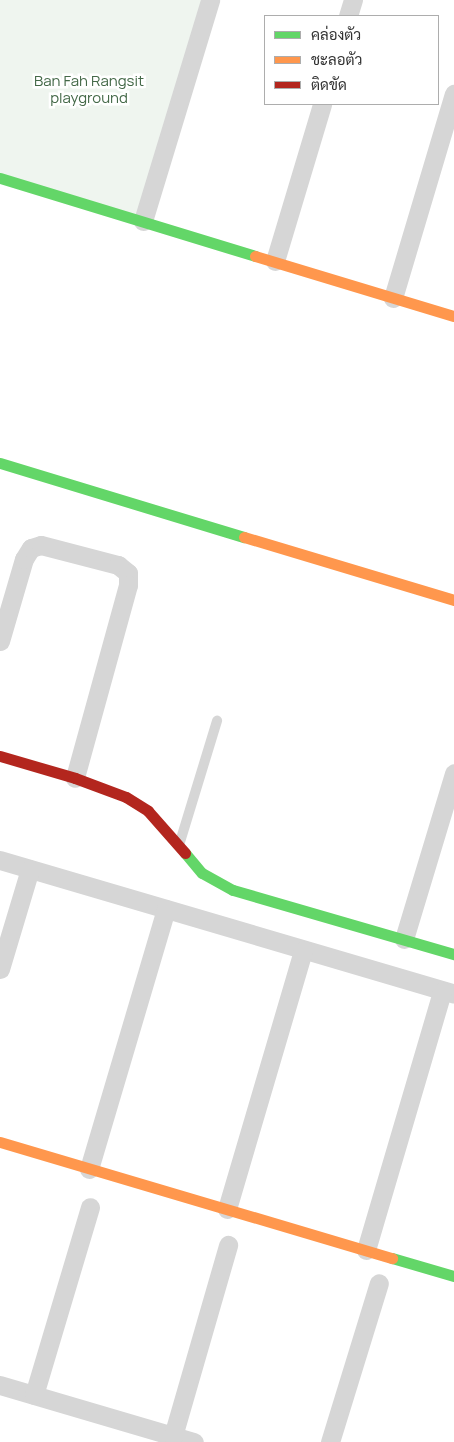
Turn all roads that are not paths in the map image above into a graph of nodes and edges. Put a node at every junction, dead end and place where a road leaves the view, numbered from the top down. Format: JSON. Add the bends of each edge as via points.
{"nodes":[{"id":1,"x":210,"y":0,"type":"edge"},
{"id":2,"x":353,"y":0,"type":"edge"},
{"id":3,"x":348,"y":15,"type":"edge"},
{"id":4,"x":454,"y":94,"type":"edge"},
{"id":5,"x":322,"y":105,"type":"edge"},
{"id":6,"x":0,"y":178,"type":"edge"},
{"id":7,"x":143,"y":221,"type":"junction"},
{"id":8,"x":275,"y":261,"type":"junction"},
{"id":9,"x":393,"y":298,"type":"junction"},
{"id":10,"x":454,"y":316,"type":"edge"},
{"id":11,"x":0,"y":463,"type":"edge"},
{"id":12,"x":454,"y":600,"type":"edge"},
{"id":13,"x":0,"y":641,"type":"edge"},
{"id":14,"x":217,"y":722,"type":"dead end"},
{"id":15,"x":0,"y":756,"type":"edge"},
{"id":16,"x":454,"y":773,"type":"edge"},
{"id":17,"x":75,"y":778,"type":"junction"},
{"id":18,"x":179,"y":846,"type":"junction"},
{"id":19,"x":0,"y":860,"type":"edge"},
{"id":20,"x":30,"y":869,"type":"junction"},
{"id":21,"x":166,"y":909,"type":"junction"},
{"id":22,"x":404,"y":939,"type":"junction"},
{"id":23,"x":303,"y":950,"type":"junction"},
{"id":24,"x":454,"y":954,"type":"edge"},
{"id":25,"x":0,"y":969,"type":"edge"},
{"id":26,"x":448,"y":992,"type":"edge"},
{"id":27,"x":0,"y":1142,"type":"edge"},
{"id":28,"x":89,"y":1168,"type":"junction"},
{"id":29,"x":90,"y":1207,"type":"dead end"},
{"id":30,"x":227,"y":1209,"type":"junction"},
{"id":31,"x":228,"y":1244,"type":"dead end"},
{"id":32,"x":366,"y":1250,"type":"junction"},
{"id":33,"x":454,"y":1276,"type":"edge"},
{"id":34,"x":379,"y":1282,"type":"dead end"},
{"id":35,"x":0,"y":1385,"type":"edge"},
{"id":36,"x":34,"y":1395,"type":"junction"},
{"id":37,"x":173,"y":1436,"type":"junction"},
{"id":38,"x":194,"y":1442,"type":"edge"},
{"id":39,"x":330,"y":1442,"type":"edge"}],
"edges":[{"from":1,"to":7,"type":"street"},
{"from":2,"to":3,"type":"street"},
{"from":4,"to":9,"type":"street"},
{"from":5,"to":8,"type":"street"},
{"from":6,"to":7,"type":"street"},
{"from":7,"to":8,"type":"street"},
{"from":8,"to":9,"type":"street"},
{"from":9,"to":10,"type":"street"},
{"from":11,"to":12,"type":"street"},
{"from":13,"to":17,"type":"street","via":[[24,559],[31,548],[41,545],[118,565],[128,573],[128,585]]},
{"from":14,"to":18,"type":"lane"},
{"from":15,"to":17,"type":"street"},
{"from":16,"to":22,"type":"street"},
{"from":17,"to":18,"type":"street","via":[[126,797],[148,811]]},
{"from":18,"to":22,"type":"street","via":[[202,873],[233,890]]},
{"from":19,"to":20,"type":"street"},
{"from":20,"to":21,"type":"street"},
{"from":20,"to":25,"type":"street"},
{"from":21,"to":23,"type":"street"},
{"from":21,"to":28,"type":"street"},
{"from":22,"to":24,"type":"street"},
{"from":23,"to":26,"type":"street"},
{"from":23,"to":30,"type":"street"},
{"from":26,"to":32,"type":"street"},
{"from":27,"to":28,"type":"street"},
{"from":28,"to":30,"type":"street"},
{"from":29,"to":36,"type":"street"},
{"from":30,"to":32,"type":"street"},
{"from":31,"to":37,"type":"street"},
{"from":32,"to":33,"type":"street"},
{"from":34,"to":39,"type":"street"},
{"from":35,"to":36,"type":"street"},
{"from":36,"to":37,"type":"street"},
{"from":37,"to":38,"type":"street"}]}
